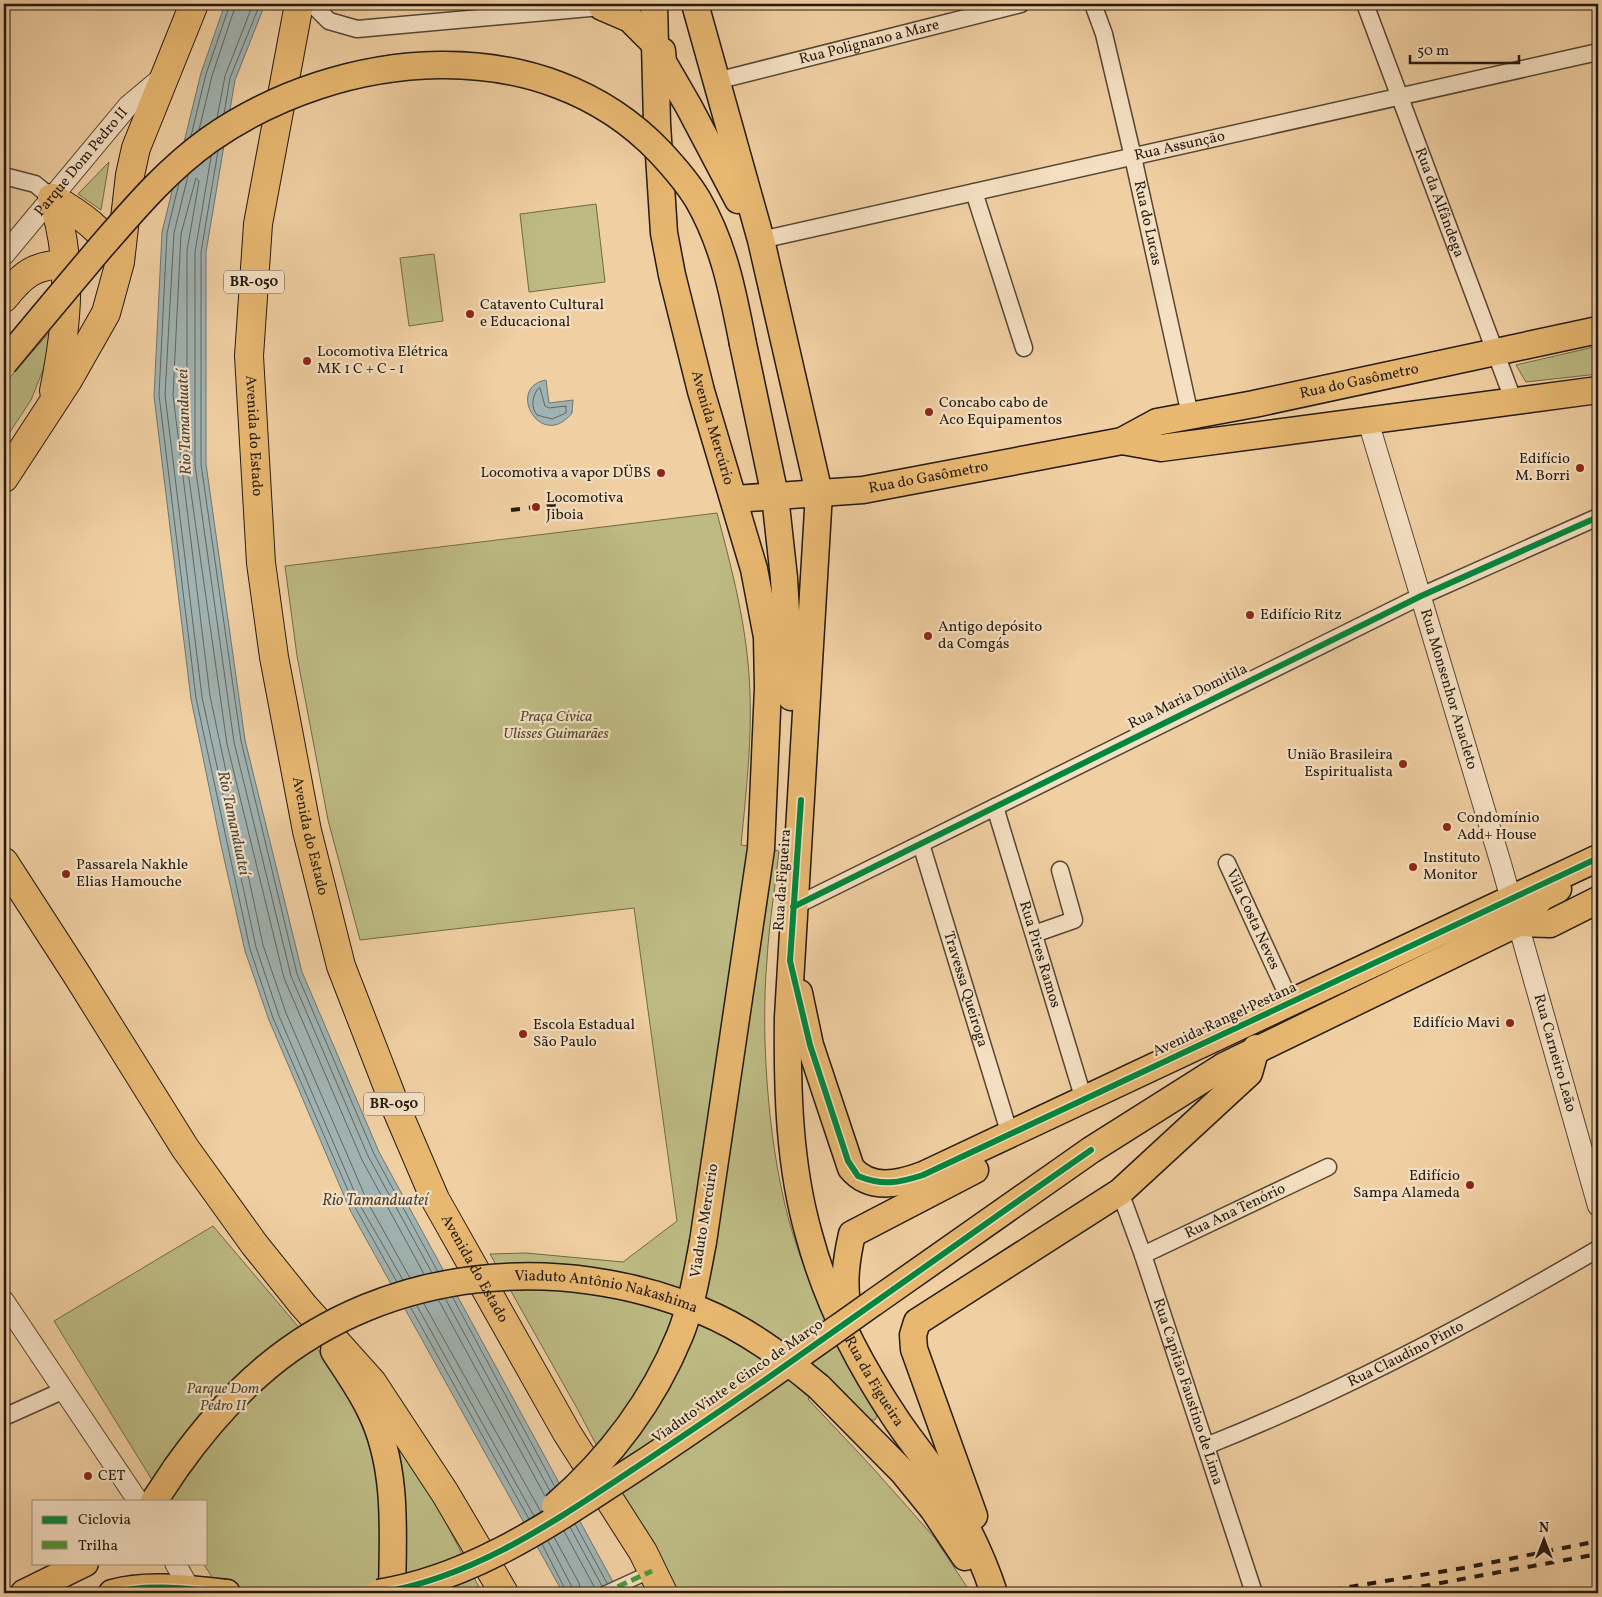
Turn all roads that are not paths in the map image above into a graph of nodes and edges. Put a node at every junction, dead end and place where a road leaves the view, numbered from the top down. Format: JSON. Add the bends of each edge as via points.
{"nodes":[{"id":1,"x":194,"y":4,"type":"edge"},
{"id":2,"x":299,"y":4,"type":"edge"},
{"id":3,"x":312,"y":4,"type":"edge"},
{"id":4,"x":634,"y":4,"type":"edge"},
{"id":5,"x":695,"y":4,"type":"edge"},
{"id":6,"x":1021,"y":4,"type":"edge"},
{"id":7,"x":1093,"y":4,"type":"edge"},
{"id":8,"x":1365,"y":4,"type":"edge"},
{"id":9,"x":602,"y":7,"type":"junction"},
{"id":10,"x":655,"y":26,"type":"edge"},
{"id":11,"x":1598,"y":52,"type":"edge"},
{"id":12,"x":165,"y":75,"type":"junction"},
{"id":13,"x":716,"y":81,"type":"junction"},
{"id":14,"x":1400,"y":98,"type":"junction"},
{"id":15,"x":1134,"y":157,"type":"junction"},
{"id":16,"x":4,"y":176,"type":"edge"},
{"id":17,"x":974,"y":192,"type":"junction"},
{"id":18,"x":52,"y":198,"type":"junction"},
{"id":19,"x":759,"y":236,"type":"junction"},
{"id":20,"x":4,"y":256,"type":"edge"},
{"id":21,"x":120,"y":262,"type":"junction"},
{"id":22,"x":66,"y":264,"type":"junction"},
{"id":23,"x":4,"y":298,"type":"edge"},
{"id":24,"x":1598,"y":330,"type":"edge"},
{"id":25,"x":1024,"y":348,"type":"dead end"},
{"id":26,"x":1496,"y":354,"type":"junction"},
{"id":27,"x":4,"y":363,"type":"edge"},
{"id":28,"x":1598,"y":390,"type":"edge"},
{"id":29,"x":1514,"y":402,"type":"junction"},
{"id":30,"x":50,"y":409,"type":"junction"},
{"id":31,"x":1190,"y":416,"type":"junction"},
{"id":32,"x":1368,"y":421,"type":"junction"},
{"id":33,"x":1122,"y":441,"type":"junction"},
{"id":34,"x":4,"y":478,"type":"edge"},
{"id":35,"x":819,"y":493,"type":"junction"},
{"id":36,"x":774,"y":496,"type":"junction"},
{"id":37,"x":734,"y":499,"type":"junction"},
{"id":38,"x":1598,"y":517,"type":"edge"},
{"id":39,"x":754,"y":569,"type":"junction"},
{"id":40,"x":1421,"y":596,"type":"junction"},
{"id":41,"x":791,"y":666,"type":"junction"},
{"id":42,"x":801,"y":781,"type":"junction"},
{"id":43,"x":995,"y":808,"type":"junction"},
{"id":44,"x":921,"y":844,"type":"junction"},
{"id":45,"x":761,"y":849,"type":"junction"},
{"id":46,"x":1598,"y":858,"type":"edge"},
{"id":47,"x":4,"y":862,"type":"edge"},
{"id":48,"x":1227,"y":863,"type":"dead end"},
{"id":49,"x":1598,"y":868,"type":"edge"},
{"id":50,"x":1060,"y":870,"type":"dead end"},
{"id":51,"x":1598,"y":900,"type":"edge"},
{"id":52,"x":793,"y":907,"type":"junction"},
{"id":53,"x":1514,"y":911,"type":"junction"},
{"id":54,"x":1034,"y":934,"type":"junction"},
{"id":55,"x":790,"y":961,"type":"junction"},
{"id":56,"x":1291,"y":1003,"type":"junction"},
{"id":57,"x":1256,"y":1048,"type":"junction"},
{"id":58,"x":1224,"y":1066,"type":"junction"},
{"id":59,"x":1084,"y":1100,"type":"junction"},
{"id":60,"x":1010,"y":1135,"type":"junction"},
{"id":61,"x":1328,"y":1166,"type":"dead end"},
{"id":62,"x":1592,"y":1167,"type":"edge"},
{"id":63,"x":886,"y":1184,"type":"junction"},
{"id":64,"x":1120,"y":1192,"type":"junction"},
{"id":65,"x":1598,"y":1206,"type":"edge"},
{"id":66,"x":890,"y":1213,"type":"junction"},
{"id":67,"x":1598,"y":1249,"type":"edge"},
{"id":68,"x":1143,"y":1255,"type":"junction"},
{"id":69,"x":4,"y":1302,"type":"edge"},
{"id":70,"x":303,"y":1305,"type":"junction"},
{"id":71,"x":855,"y":1348,"type":"junction"},
{"id":72,"x":62,"y":1391,"type":"junction"},
{"id":73,"x":4,"y":1417,"type":"edge"},
{"id":74,"x":1206,"y":1446,"type":"junction"},
{"id":75,"x":137,"y":1500,"type":"edge"},
{"id":76,"x":155,"y":1500,"type":"edge"},
{"id":77,"x":524,"y":1538,"type":"junction"},
{"id":78,"x":983,"y":1558,"type":"junction"},
{"id":79,"x":83,"y":1564,"type":"edge"},
{"id":80,"x":176,"y":1564,"type":"edge"},
{"id":81,"x":658,"y":1582,"type":"edge"},
{"id":82,"x":191,"y":1591,"type":"edge"},
{"id":83,"x":24,"y":1593,"type":"edge"},
{"id":84,"x":112,"y":1593,"type":"edge"},
{"id":85,"x":227,"y":1593,"type":"edge"},
{"id":86,"x":378,"y":1593,"type":"edge"},
{"id":87,"x":392,"y":1593,"type":"edge"},
{"id":88,"x":504,"y":1593,"type":"edge"},
{"id":89,"x":604,"y":1593,"type":"edge"},
{"id":90,"x":988,"y":1593,"type":"edge"},
{"id":91,"x":994,"y":1593,"type":"edge"},
{"id":92,"x":1254,"y":1593,"type":"edge"}],
"edges":[{"from":1,"to":12,"type":"highway"},
{"from":2,"to":81,"type":"highway","name":"Avenida do Estado","number":"BR-050","via":[[258,224],[250,356],[261,563],[274,657],[307,831],[341,966],[435,1200],[567,1433],[643,1552]]},
{"from":3,"to":9,"type":"street","via":[[329,21],[357,29]]},
{"from":4,"to":9,"type":"street"},
{"from":5,"to":13,"type":"main road"},
{"from":6,"to":13,"type":"street","name":"Rua Polignano a Mare"},
{"from":7,"to":15,"type":"street","name":"Rua do Lucas","via":[[1104,34]]},
{"from":8,"to":14,"type":"street","name":"Rua da Alfândega"},
{"from":9,"to":10,"type":"main road"},
{"from":10,"to":19,"type":"main road","via":[[662,43],[663,62]]},
{"from":10,"to":37,"type":"main road","name":"Avenida Mercúrio","via":[[664,233],[701,391]]},
{"from":11,"to":14,"type":"street","name":"Rua Assunção"},
{"from":12,"to":18,"type":"street","name":"Parque Dom Pedro II","via":[[128,106]]},
{"from":12,"to":21,"type":"highway","via":[[136,148]]},
{"from":13,"to":19,"type":"main road"},
{"from":14,"to":15,"type":"street","name":"Rua Assunção"},
{"from":14,"to":26,"type":"street","name":"Rua da Alfândega"},
{"from":15,"to":17,"type":"street","name":"Rua Assunção"},
{"from":15,"to":31,"type":"street","name":"Rua do Lucas"},
{"from":16,"to":18,"type":"street","via":[[35,184]]},
{"from":17,"to":19,"type":"street","name":"Rua Assunção"},
{"from":17,"to":25,"type":"street"},
{"from":18,"to":20,"type":"street","name":"Parque Dom Pedro II"},
{"from":18,"to":21,"type":"highway","via":[[99,230]]},
{"from":18,"to":22,"type":"highway","via":[[62,230]]},
{"from":19,"to":35,"type":"main road"},
{"from":21,"to":30,"type":"highway","via":[[106,313]]},
{"from":22,"to":23,"type":"highway","via":[[31,270]]},
{"from":22,"to":30,"type":"highway","via":[[65,324]]},
{"from":24,"to":26,"type":"main road","name":"Rua do Gasômetro"},
{"from":26,"to":29,"type":"street","name":"Rua da Alfândega"},
{"from":26,"to":31,"type":"main road","name":"Rua do Gasômetro"},
{"from":27,"to":36,"type":"main road","bridge":true,"via":[[165,175],[208,140],[283,98],[376,70],[421,65],[473,65],[516,71],[586,96],[619,117],[646,138],[696,198],[715,232],[729,272]]},
{"from":28,"to":29,"type":"main road","name":"Rua do Gasômetro"},
{"from":29,"to":32,"type":"main road","name":"Rua do Gasômetro"},
{"from":30,"to":34,"type":"highway"},
{"from":31,"to":33,"type":"main road","name":"Rua do Gasômetro","via":[[1157,422]]},
{"from":32,"to":33,"type":"main road","name":"Rua do Gasômetro","via":[[1161,448]]},
{"from":32,"to":40,"type":"street","name":"Rua Monsenhor Anacleto"},
{"from":33,"to":35,"type":"main road","name":"Rua do Gasômetro","via":[[863,490]]},
{"from":35,"to":36,"type":"main road","name":"Rua do Gasômetro"},
{"from":35,"to":42,"type":"main road","name":"Rua da Figueira"},
{"from":36,"to":37,"type":"main road","name":"Rua do Gasômetro"},
{"from":36,"to":41,"type":"main road"},
{"from":37,"to":39,"type":"main road","name":"Avenida Mercúrio"},
{"from":38,"to":40,"type":"street","name":"Rua Maria Domitila"},
{"from":39,"to":41,"type":"main road","via":[[766,586],[782,654]]},
{"from":39,"to":45,"type":"main road","name":"Avenida Mercúrio","via":[[767,637]]},
{"from":40,"to":43,"type":"street","name":"Rua Maria Domitila"},
{"from":40,"to":53,"type":"street","name":"Rua Monsenhor Anacleto"},
{"from":41,"to":42,"type":"main road","via":[[792,758]]},
{"from":42,"to":45,"type":"main road","via":[[783,805]]},
{"from":42,"to":52,"type":"main road","name":"Rua da Figueira"},
{"from":43,"to":44,"type":"street","name":"Rua Maria Domitila"},
{"from":43,"to":54,"type":"street","name":"Rua Pires Ramos"},
{"from":44,"to":52,"type":"street","name":"Rua Maria Domitila"},
{"from":44,"to":60,"type":"street","name":"Travessa Queiroga"},
{"from":45,"to":77,"type":"main road","name":"Viaduto Mercúrio","bridge":true,"via":[[703,1242],[680,1333],[660,1378],[638,1414],[600,1462]]},
{"from":46,"to":53,"type":"main road","name":"Avenida Rangel Pestana"},
{"from":47,"to":70,"type":"highway","via":[[185,1148],[254,1244]]},
{"from":48,"to":56,"type":"street","name":"Vila Costa Neves"},
{"from":49,"to":53,"type":"main road","name":"Avenida Rangel Pestana"},
{"from":50,"to":54,"type":"street","via":[[1074,920]]},
{"from":51,"to":53,"type":"main road","name":"Avenida Rangel Pestana","via":[[1550,924]]},
{"from":52,"to":55,"type":"main road","name":"Rua da Figueira"},
{"from":53,"to":56,"type":"main road","name":"Avenida Rangel Pestana"},
{"from":53,"to":57,"type":"main road","name":"Avenida Rangel Pestana"},
{"from":53,"to":62,"type":"street","name":"Rua Carneiro Leão"},
{"from":54,"to":59,"type":"street","name":"Rua Pires Ramos"},
{"from":55,"to":63,"type":"main road","name":"Avenida Rangel Pestana","via":[[810,1045],[848,1161],[858,1176]]},
{"from":55,"to":71,"type":"main road","name":"Rua da Figueira","via":[[788,1088],[798,1187],[809,1236],[829,1297]]},
{"from":56,"to":59,"type":"main road","name":"Avenida Rangel Pestana"},
{"from":57,"to":58,"type":"main road","name":"Viaduto Vinte e Cinco de Março"},
{"from":57,"to":64,"type":"main road","via":[[1249,1073]]},
{"from":58,"to":66,"type":"main road","name":"Avenida Rangel Pestana","via":[[1170,1073]]},
{"from":58,"to":77,"type":"main road","name":"Viaduto Vinte e Cinco de Março","bridge":true,"via":[[1091,1150],[707,1421]]},
{"from":59,"to":60,"type":"main road","name":"Avenida Rangel Pestana"},
{"from":60,"to":63,"type":"main road","name":"Avenida Rangel Pestana","via":[[923,1176]]},
{"from":61,"to":68,"type":"street","name":"Rua Ana Tenório"},
{"from":62,"to":65,"type":"street","name":"Rua Carneiro Leão"},
{"from":63,"to":66,"type":"main road","via":[[890,1190]]},
{"from":64,"to":68,"type":"street","name":"Rua Capitão Faustino de Lima"},
{"from":64,"to":78,"type":"main road","via":[[917,1322],[913,1335],[914,1349],[977,1522]]},
{"from":66,"to":71,"type":"main road","name":"Avenida Rangel Pestana","via":[[852,1234],[844,1291]]},
{"from":67,"to":74,"type":"street","name":"Rua Claudino Pinto","via":[[1423,1346],[1338,1388]]},
{"from":68,"to":74,"type":"street","name":"Rua Capitão Faustino de Lima"},
{"from":69,"to":72,"type":"street"},
{"from":70,"to":87,"type":"main road","via":[[370,1410],[381,1439],[392,1505]]},
{"from":70,"to":88,"type":"highway","via":[[345,1349],[391,1408]]},
{"from":71,"to":78,"type":"main road","name":"Rua da Figueira","via":[[894,1416],[938,1478]]},
{"from":72,"to":73,"type":"street"},
{"from":72,"to":75,"type":"street"},
{"from":74,"to":92,"type":"street","name":"Rua Capitão Faustino de Lima"},
{"from":76,"to":90,"type":"main road","name":"Viaduto Antônio Nakashima","bridge":true,"via":[[203,1430],[234,1396],[268,1366],[346,1317],[389,1299],[433,1286],[478,1278],[524,1275],[571,1277],[616,1283],[661,1295],[745,1332],[784,1358],[819,1387],[903,1472],[933,1509]]},
{"from":77,"to":86,"type":"main road","name":"Viaduto Vinte e Cinco de Março","bridge":true,"via":[[460,1571]]},
{"from":78,"to":91,"type":"main road","name":"Rua da Figueira"},
{"from":79,"to":83,"type":"main road"},
{"from":80,"to":82,"type":"street"},
{"from":81,"to":89,"type":"street","via":[[622,1583]]},
{"from":82,"to":84,"type":"main road","via":[[141,1588]]},
{"from":82,"to":85,"type":"main road"}]}
